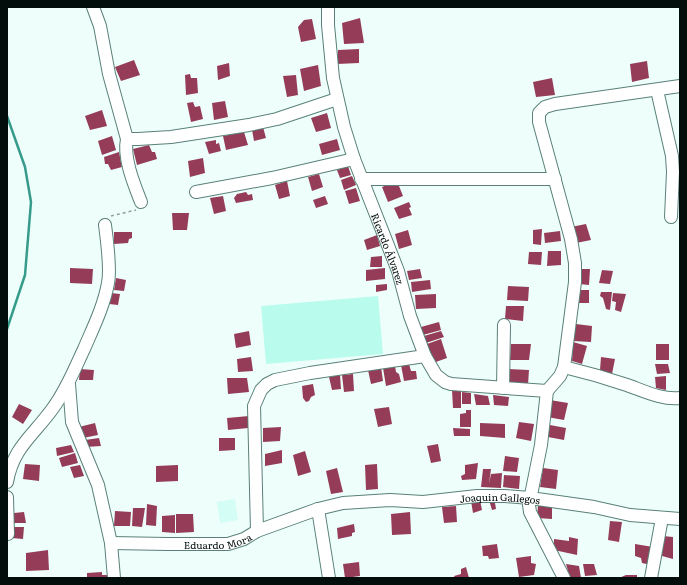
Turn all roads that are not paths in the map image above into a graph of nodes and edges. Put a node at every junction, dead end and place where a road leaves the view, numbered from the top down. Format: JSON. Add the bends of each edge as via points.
{"nodes":[{"id":1,"x":93,"y":7,"type":"edge"},
{"id":2,"x":328,"y":7,"type":"edge"},
{"id":3,"x":680,"y":86,"type":"edge"},
{"id":4,"x":657,"y":90,"type":"junction"},
{"id":5,"x":337,"y":99,"type":"junction"},
{"id":6,"x":127,"y":139,"type":"junction"},
{"id":7,"x":354,"y":159,"type":"junction"},
{"id":8,"x":361,"y":179,"type":"junction"},
{"id":9,"x":555,"y":179,"type":"junction"},
{"id":10,"x":196,"y":192,"type":"dead end"},
{"id":11,"x":141,"y":202,"type":"road end"},
{"id":12,"x":671,"y":217,"type":"dead end"},
{"id":13,"x":105,"y":225,"type":"road end"},
{"id":14,"x":504,"y":325,"type":"dead end"},
{"id":15,"x":425,"y":356,"type":"junction"},
{"id":16,"x":564,"y":367,"type":"junction"},
{"id":17,"x":69,"y":384,"type":"junction"},
{"id":18,"x":503,"y":388,"type":"junction"},
{"id":19,"x":548,"y":392,"type":"junction"},
{"id":20,"x":680,"y":398,"type":"edge"},
{"id":21,"x":7,"y":482,"type":"edge"},
{"id":22,"x":7,"y":497,"type":"edge"},
{"id":23,"x":530,"y":498,"type":"junction"},
{"id":24,"x":318,"y":509,"type":"junction"},
{"id":25,"x":662,"y":518,"type":"junction"},
{"id":26,"x":680,"y":519,"type":"edge"},
{"id":27,"x":257,"y":531,"type":"junction"},
{"id":28,"x":8,"y":534,"type":"dead end"},
{"id":29,"x":111,"y":543,"type":"junction"},
{"id":30,"x":114,"y":578,"type":"edge"},
{"id":31,"x":330,"y":578,"type":"edge"},
{"id":32,"x":564,"y":578,"type":"edge"},
{"id":33,"x":651,"y":578,"type":"edge"}],
"edges":[{"from":1,"to":6,"type":"street","via":[[100,26],[109,74]]},
{"from":2,"to":5,"type":"street","name":"Ricardo Álvarez","via":[[332,78]]},
{"from":3,"to":4,"type":"street"},
{"from":4,"to":9,"type":"street","via":[[545,107],[539,113],[539,122]]},
{"from":4,"to":12,"type":"street","via":[[672,156]]},
{"from":5,"to":6,"type":"street","via":[[277,119],[249,125],[171,137]]},
{"from":5,"to":7,"type":"street","name":"Ricardo Álvarez"},
{"from":6,"to":11,"type":"street","via":[[126,151]]},
{"from":7,"to":8,"type":"street","name":"Ricardo Álvarez"},
{"from":7,"to":10,"type":"street"},
{"from":8,"to":9,"type":"street"},
{"from":8,"to":15,"type":"street","name":"Ricardo Álvarez","via":[[398,271],[410,316]]},
{"from":9,"to":16,"type":"street","via":[[575,263]]},
{"from":13,"to":17,"type":"street","via":[[108,282]]},
{"from":14,"to":18,"type":"street"},
{"from":15,"to":18,"type":"street","name":"Ricardo Álvarez","via":[[436,375],[446,382]]},
{"from":15,"to":27,"type":"street","via":[[275,380],[261,390],[254,406]]},
{"from":16,"to":19,"type":"street"},
{"from":16,"to":20,"type":"street","via":[[672,399]]},
{"from":17,"to":21,"type":"street","via":[[17,452]]},
{"from":17,"to":29,"type":"street","via":[[72,422],[98,485]]},
{"from":18,"to":19,"type":"street","name":"Ricardo Álvarez"},
{"from":19,"to":23,"type":"street"},
{"from":22,"to":28,"type":"street"},
{"from":23,"to":24,"type":"street","name":"Joaquin Gallegos","via":[[477,496],[423,502],[390,500]]},
{"from":23,"to":25,"type":"street","name":"Joaquin Gallegos"},
{"from":23,"to":32,"type":"street","via":[[530,512]]},
{"from":24,"to":27,"type":"street","name":"Eduardo Mora"},
{"from":24,"to":31,"type":"street"},
{"from":25,"to":26,"type":"street","name":"Joaquin Gallegos"},
{"from":25,"to":33,"type":"street"},
{"from":27,"to":29,"type":"street","name":"Eduardo Mora","via":[[228,544]]},
{"from":29,"to":30,"type":"street"}]}
